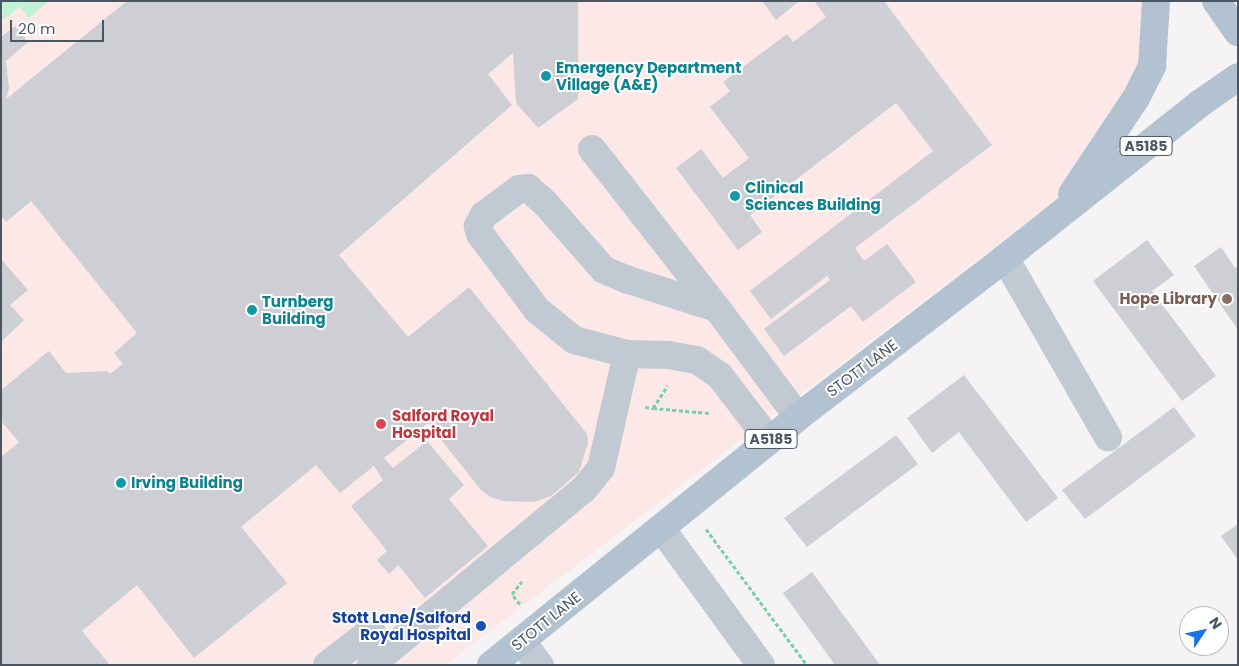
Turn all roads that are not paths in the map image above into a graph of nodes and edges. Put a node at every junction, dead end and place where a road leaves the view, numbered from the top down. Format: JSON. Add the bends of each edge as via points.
{"nodes":[{"id":1,"x":1156,"y":1,"type":"edge"},
{"id":2,"x":1216,"y":1,"type":"edge"},
{"id":3,"x":1238,"y":32,"type":"edge"},
{"id":4,"x":1238,"y":77,"type":"edge"},
{"id":5,"x":592,"y":148,"type":"dead end"},
{"id":6,"x":1055,"y":218,"type":"junction"},
{"id":7,"x":1005,"y":258,"type":"junction"},
{"id":8,"x":716,"y":308,"type":"junction"},
{"id":9,"x":627,"y":354,"type":"junction"},
{"id":10,"x":798,"y":417,"type":"junction"},
{"id":11,"x":1108,"y":437,"type":"dead end"},
{"id":12,"x":769,"y":440,"type":"junction"},
{"id":13,"x":661,"y":528,"type":"junction"},
{"id":14,"x":529,"y":634,"type":"junction"},
{"id":15,"x":374,"y":663,"type":"edge"},
{"id":16,"x":327,"y":665,"type":"edge"},
{"id":17,"x":491,"y":665,"type":"edge"},
{"id":18,"x":540,"y":665,"type":"edge"},
{"id":19,"x":761,"y":665,"type":"edge"}],
"edges":[{"from":1,"to":6,"type":"main road","via":[[1152,66],[1136,98]]},
{"from":2,"to":3,"type":"main road"},
{"from":4,"to":6,"type":"main road","name":"STOTT LANE","number":"A5185"},
{"from":5,"to":8,"type":"street"},
{"from":6,"to":7,"type":"main road","name":"STOTT LANE","number":"A5185"},
{"from":7,"to":10,"type":"main road","name":"STOTT LANE","number":"A5185"},
{"from":7,"to":11,"type":"street"},
{"from":8,"to":9,"type":"street","via":[[604,270],[528,188],[519,189],[484,215],[478,226],[480,234],[537,310],[574,340]]},
{"from":8,"to":10,"type":"street"},
{"from":9,"to":12,"type":"street","via":[[697,360],[720,376]]},
{"from":9,"to":15,"type":"street","via":[[601,468],[584,489]]},
{"from":10,"to":12,"type":"main road","name":"STOTT LANE","number":"A5185"},
{"from":12,"to":13,"type":"main road","name":"STOTT LANE","number":"A5185"},
{"from":13,"to":14,"type":"main road","name":"STOTT LANE","number":"A5185"},
{"from":13,"to":19,"type":"street"},
{"from":14,"to":17,"type":"main road","name":"STOTT LANE","number":"A5185"},
{"from":14,"to":18,"type":"street"},
{"from":15,"to":16,"type":"street","via":[[371,631]]}]}
